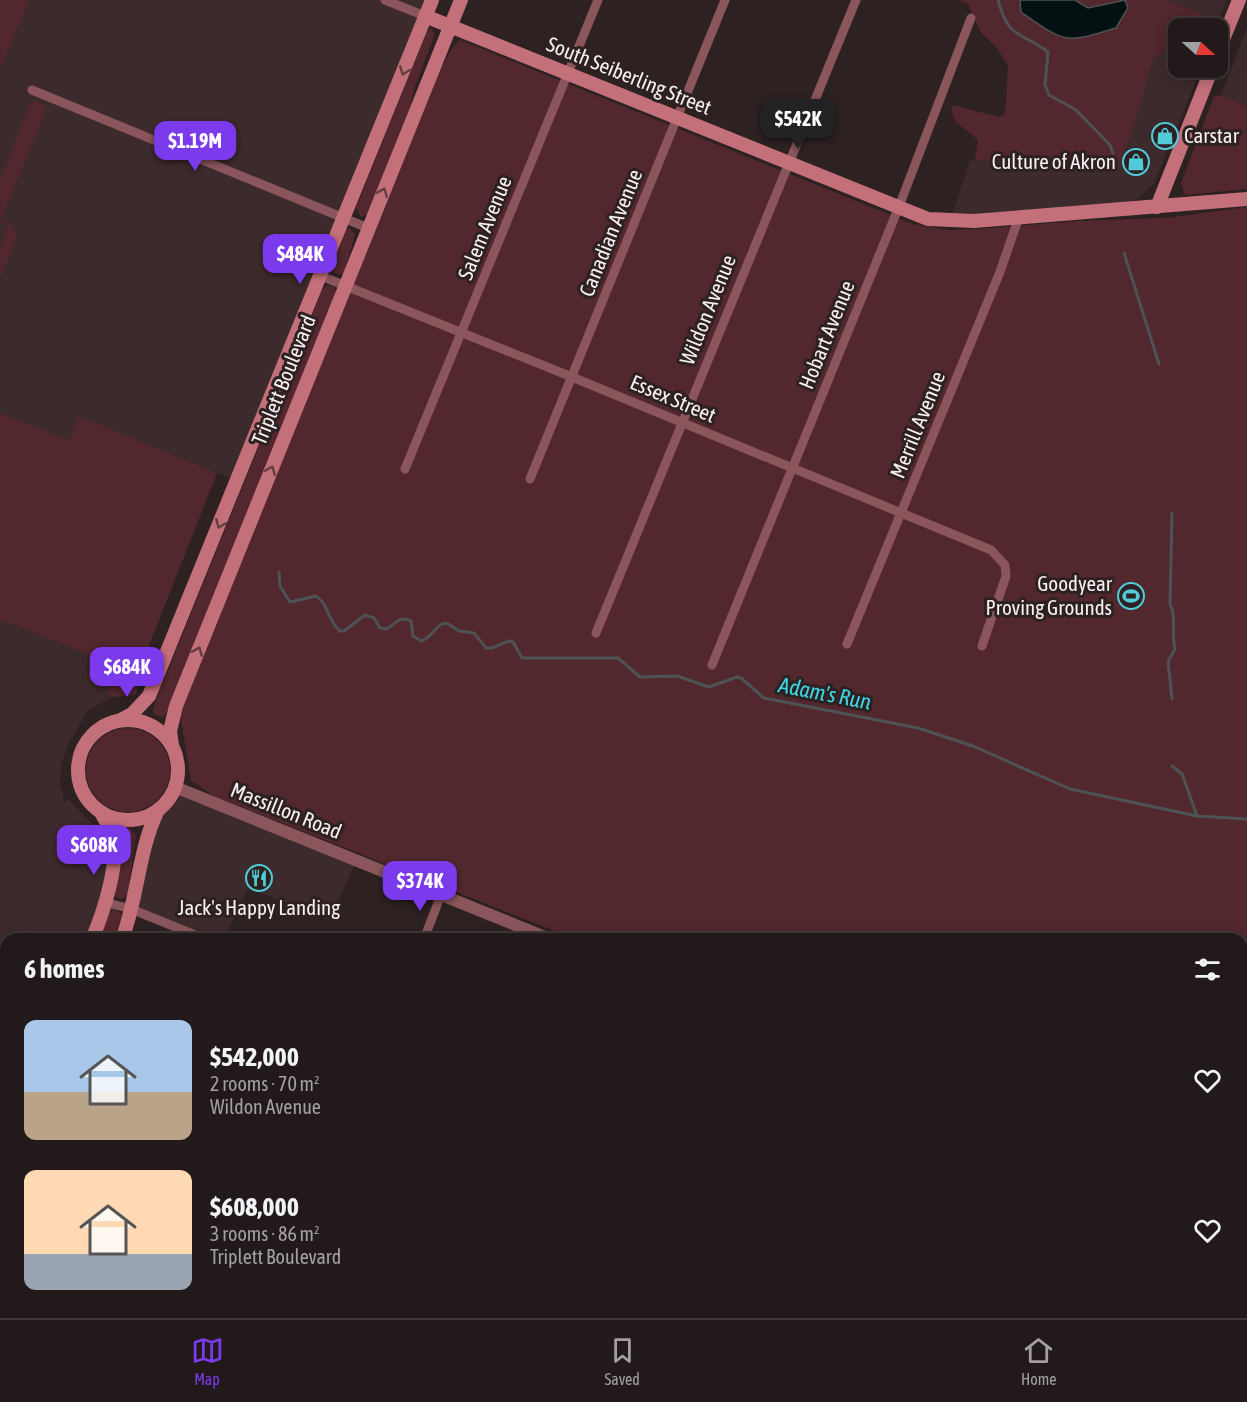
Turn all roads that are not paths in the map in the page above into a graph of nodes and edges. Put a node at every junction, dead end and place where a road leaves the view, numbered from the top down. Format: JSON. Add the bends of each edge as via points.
{"nodes":[{"id":1,"x":385,"y":0,"type":"edge"},
{"id":2,"x":432,"y":0,"type":"edge"},
{"id":3,"x":461,"y":0,"type":"edge"},
{"id":4,"x":598,"y":0,"type":"edge"},
{"id":5,"x":725,"y":0,"type":"edge"},
{"id":6,"x":856,"y":0,"type":"edge"},
{"id":7,"x":1239,"y":0,"type":"edge"},
{"id":8,"x":425,"y":16,"type":"junction"},
{"id":9,"x":971,"y":18,"type":"dead end"},
{"id":10,"x":450,"y":26,"type":"junction"},
{"id":11,"x":1228,"y":27,"type":"edge"},
{"id":12,"x":567,"y":74,"type":"junction"},
{"id":13,"x":1208,"y":78,"type":"edge"},
{"id":14,"x":32,"y":90,"type":"dead end"},
{"id":15,"x":677,"y":119,"type":"junction"},
{"id":16,"x":788,"y":163,"type":"junction"},
{"id":17,"x":1247,"y":199,"type":"edge"},
{"id":18,"x":1157,"y":207,"type":"junction"},
{"id":19,"x":898,"y":209,"type":"junction"},
{"id":20,"x":1020,"y":217,"type":"junction"},
{"id":21,"x":344,"y":218,"type":"junction"},
{"id":22,"x":368,"y":228,"type":"junction"},
{"id":23,"x":321,"y":276,"type":"junction"},
{"id":24,"x":345,"y":285,"type":"junction"},
{"id":25,"x":461,"y":332,"type":"junction"},
{"id":26,"x":572,"y":376,"type":"junction"},
{"id":27,"x":682,"y":422,"type":"junction"},
{"id":28,"x":792,"y":466,"type":"junction"},
{"id":29,"x":405,"y":469,"type":"dead end"},
{"id":30,"x":530,"y":479,"type":"dead end"},
{"id":31,"x":902,"y":514,"type":"junction"},
{"id":32,"x":596,"y":633,"type":"dead end"},
{"id":33,"x":847,"y":644,"type":"dead end"},
{"id":34,"x":982,"y":646,"type":"dead end"},
{"id":35,"x":712,"y":665,"type":"dead end"},
{"id":36,"x":121,"y":720,"type":"junction"},
{"id":37,"x":172,"y":745,"type":"junction"},
{"id":38,"x":175,"y":787,"type":"junction"},
{"id":39,"x":101,"y":812,"type":"junction"},
{"id":40,"x":157,"y":812,"type":"junction"},
{"id":41,"x":441,"y":895,"type":"junction"},
{"id":42,"x":104,"y":902,"type":"junction"},
{"id":43,"x":133,"y":910,"type":"junction"},
{"id":44,"x":94,"y":933,"type":"edge"},
{"id":45,"x":124,"y":933,"type":"edge"},
{"id":46,"x":190,"y":933,"type":"edge"},
{"id":47,"x":426,"y":933,"type":"edge"},
{"id":48,"x":535,"y":933,"type":"edge"}],
"edges":[{"from":1,"to":8,"type":"street","name":"South Seiberling Street"},
{"from":2,"to":8,"type":"main road","name":"Triplett Boulevard"},
{"from":3,"to":10,"type":"main road","name":"Triplett Boulevard"},
{"from":4,"to":12,"type":"street","name":"Salem Avenue"},
{"from":5,"to":15,"type":"street","name":"Canadian Avenue"},
{"from":6,"to":16,"type":"street","name":"Wildon Avenue"},
{"from":7,"to":11,"type":"main road"},
{"from":8,"to":10,"type":"main road","name":"South Seiberling Street"},
{"from":8,"to":21,"type":"main road","name":"Triplett Boulevard","one_way":true},
{"from":9,"to":19,"type":"street","name":"Hobart Avenue"},
{"from":10,"to":12,"type":"main road","name":"South Seiberling Street"},
{"from":22,"to":10,"type":"main road","name":"Triplett Boulevard","one_way":true},
{"from":12,"to":15,"type":"main road","name":"South Seiberling Street"},
{"from":12,"to":25,"type":"street","name":"Salem Avenue"},
{"from":13,"to":18,"type":"main road"},
{"from":14,"to":21,"type":"street"},
{"from":15,"to":16,"type":"main road","name":"South Seiberling Street"},
{"from":15,"to":26,"type":"street","name":"Canadian Avenue"},
{"from":16,"to":19,"type":"main road","name":"South Seiberling Street"},
{"from":16,"to":27,"type":"street","name":"Wildon Avenue"},
{"from":17,"to":18,"type":"main road","name":"South Seiberling Street"},
{"from":18,"to":20,"type":"main road","name":"South Seiberling Street"},
{"from":19,"to":20,"type":"main road","name":"South Seiberling Street","via":[[942,221]]},
{"from":19,"to":28,"type":"street","name":"Hobart Avenue"},
{"from":20,"to":31,"type":"street","name":"Merrill Avenue"},
{"from":21,"to":22,"type":"street"},
{"from":21,"to":23,"type":"main road","name":"Triplett Boulevard"},
{"from":22,"to":24,"type":"main road","name":"Triplett Boulevard"},
{"from":23,"to":24,"type":"street","name":"Essex Street"},
{"from":23,"to":36,"type":"main road","name":"Triplett Boulevard","one_way":true,"via":[[149,696]]},
{"from":24,"to":25,"type":"street","name":"Essex Street"},
{"from":37,"to":24,"type":"main road","name":"Triplett Boulevard","one_way":true,"via":[[170,731],[176,706]]},
{"from":25,"to":26,"type":"street","name":"Essex Street"},
{"from":25,"to":29,"type":"street","name":"Salem Avenue"},
{"from":26,"to":27,"type":"street","name":"Essex Street"},
{"from":26,"to":30,"type":"street","name":"Canadian Avenue"},
{"from":27,"to":28,"type":"street","name":"Essex Street"},
{"from":27,"to":32,"type":"street","name":"Wildon Avenue"},
{"from":28,"to":31,"type":"street","name":"Essex Street"},
{"from":28,"to":35,"type":"street","name":"Hobart Avenue"},
{"from":31,"to":33,"type":"street","name":"Merrill Avenue"},
{"from":31,"to":34,"type":"street","name":"Essex Street","via":[[978,543],[997,554],[1005,565],[1003,587]]},
{"from":36,"to":37,"type":"main road","via":[[150,725]]},
{"from":36,"to":39,"type":"main road","via":[[94,733],[79,758],[81,788]]},
{"from":37,"to":38,"type":"main road","via":[[178,766]]},
{"from":38,"to":40,"type":"main road"},
{"from":38,"to":41,"type":"street","name":"Massillon Road"},
{"from":39,"to":40,"type":"main road","via":[[124,820],[141,819]]},
{"from":39,"to":42,"type":"main road","via":[[112,834],[113,846]]},
{"from":40,"to":43,"type":"main road","via":[[143,849]]},
{"from":41,"to":47,"type":"street"},
{"from":41,"to":48,"type":"street","name":"Massillon Road"},
{"from":42,"to":43,"type":"street"},
{"from":42,"to":44,"type":"main road"},
{"from":43,"to":45,"type":"main road"},
{"from":43,"to":46,"type":"street"}]}
